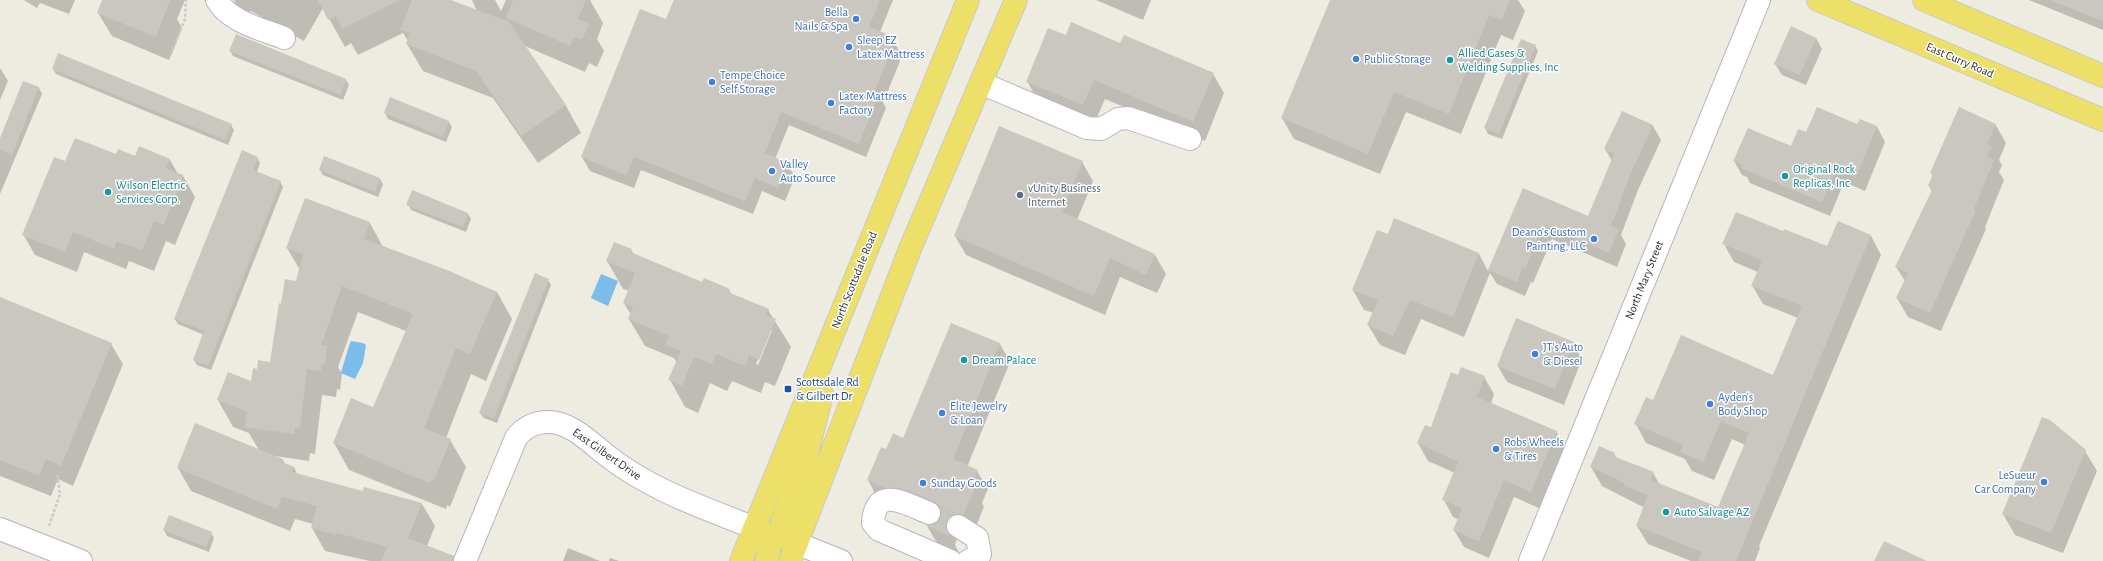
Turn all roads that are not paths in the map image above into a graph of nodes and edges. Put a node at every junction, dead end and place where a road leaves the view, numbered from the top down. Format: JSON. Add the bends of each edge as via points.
{"nodes":[{"id":1,"x":216,"y":0,"type":"edge"},
{"id":2,"x":968,"y":0,"type":"edge"},
{"id":3,"x":1016,"y":0,"type":"edge"},
{"id":4,"x":1759,"y":0,"type":"edge"},
{"id":5,"x":1818,"y":0,"type":"edge"},
{"id":6,"x":1924,"y":0,"type":"edge"},
{"id":7,"x":284,"y":38,"type":"dead end"},
{"id":8,"x":2103,"y":76,"type":"edge"},
{"id":9,"x":980,"y":83,"type":"junction"},
{"id":10,"x":2103,"y":120,"type":"edge"},
{"id":11,"x":1190,"y":139,"type":"dead end"},
{"id":12,"x":826,"y":348,"type":"junction"},
{"id":13,"x":929,"y":513,"type":"tunnel mouth"},
{"id":14,"x":958,"y":526,"type":"tunnel mouth"},
{"id":15,"x":755,"y":528,"type":"junction"},
{"id":16,"x":0,"y":529,"type":"edge"},
{"id":17,"x":793,"y":552,"type":"edge"},
{"id":18,"x":81,"y":561,"type":"edge"},
{"id":19,"x":465,"y":561,"type":"edge"},
{"id":20,"x":742,"y":561,"type":"edge"},
{"id":21,"x":766,"y":561,"type":"edge"},
{"id":22,"x":840,"y":561,"type":"edge"},
{"id":23,"x":951,"y":561,"type":"edge"},
{"id":24,"x":968,"y":561,"type":"edge"},
{"id":25,"x":1530,"y":561,"type":"edge"}],
"edges":[{"from":1,"to":7,"type":"street","via":[[221,8],[233,16]]},
{"from":2,"to":12,"type":"main road","name":"North Scottsdale Road"},
{"from":3,"to":9,"type":"main road"},
{"from":4,"to":25,"type":"street","name":"North Mary Street"},
{"from":5,"to":10,"type":"main road","name":"East Curry Road"},
{"from":6,"to":8,"type":"main road"},
{"from":9,"to":11,"type":"street","via":[[1087,128],[1101,129],[1118,119],[1128,118]]},
{"from":9,"to":17,"type":"main road","via":[[910,249]]},
{"from":12,"to":15,"type":"main road","name":"North Scottsdale Road"},
{"from":12,"to":17,"type":"main road","via":[[822,392],[806,458],[782,520],[782,530]]},
{"from":13,"to":23,"type":"street","via":[[889,499],[879,503],[874,511],[873,522],[879,530]]},
{"from":14,"to":24,"type":"street","via":[[977,538],[980,554]]},
{"from":15,"to":19,"type":"street","name":"East Gilbert Drive","via":[[631,474],[572,429],[551,422],[539,423],[527,427],[516,438]]},
{"from":15,"to":20,"type":"main road","name":"North Scottsdale Road"},
{"from":15,"to":21,"type":"main road","via":[[769,536]]},
{"from":16,"to":18,"type":"street"},
{"from":17,"to":22,"type":"street"}]}
